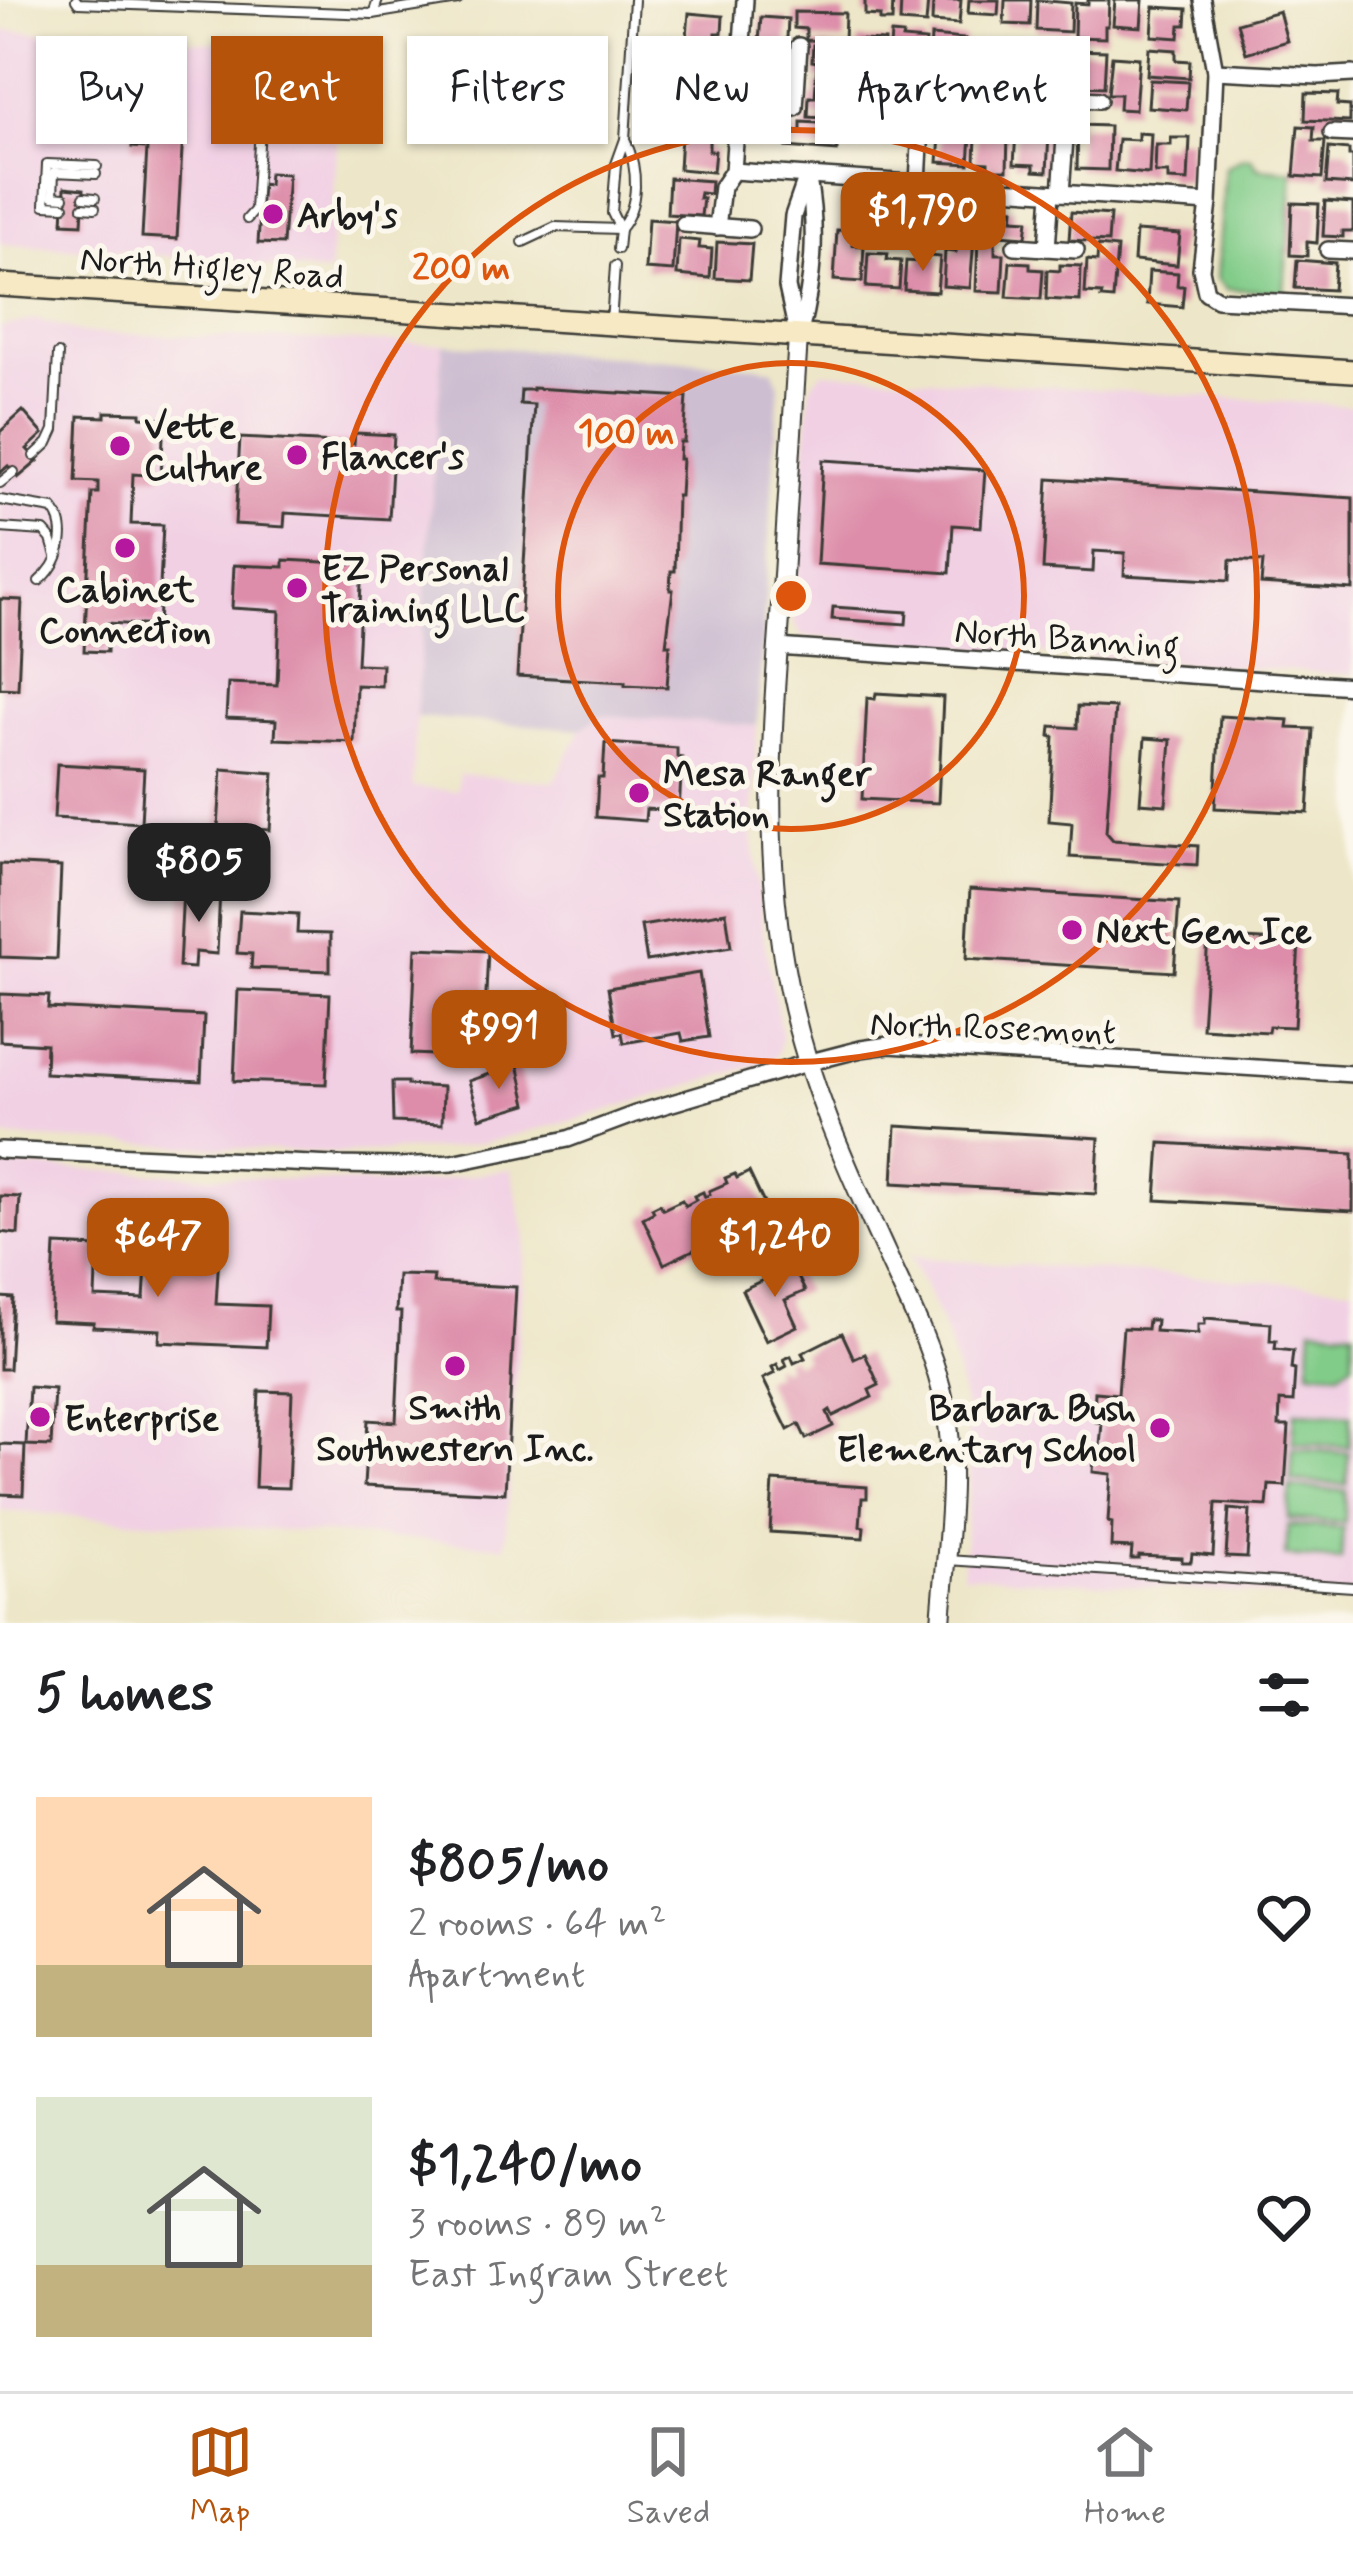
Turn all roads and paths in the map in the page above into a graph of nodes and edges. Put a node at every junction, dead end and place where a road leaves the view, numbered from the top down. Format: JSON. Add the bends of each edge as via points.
{"nodes":[{"id":1,"x":76,"y":0,"type":"edge"},
{"id":2,"x":378,"y":0,"type":"edge"},
{"id":3,"x":458,"y":0,"type":"edge"},
{"id":4,"x":634,"y":0,"type":"edge"},
{"id":5,"x":745,"y":0,"type":"edge"},
{"id":6,"x":1202,"y":0,"type":"edge"},
{"id":7,"x":373,"y":14,"type":"junction"},
{"id":8,"x":743,"y":36,"type":"edge"},
{"id":9,"x":799,"y":46,"type":"dead end"},
{"id":10,"x":1215,"y":71,"type":"junction"},
{"id":11,"x":1353,"y":74,"type":"edge"},
{"id":12,"x":791,"y":77,"type":"edge"},
{"id":13,"x":796,"y":77,"type":"junction"},
{"id":14,"x":1090,"y":99,"type":"edge"},
{"id":15,"x":1099,"y":100,"type":"dead end"},
{"id":16,"x":795,"y":108,"type":"dead end"},
{"id":17,"x":1332,"y":133,"type":"dead end"},
{"id":18,"x":1353,"y":134,"type":"edge"},
{"id":19,"x":625,"y":140,"type":"junction"},
{"id":20,"x":259,"y":144,"type":"edge"},
{"id":21,"x":735,"y":144,"type":"edge"},
{"id":22,"x":917,"y":144,"type":"edge"},
{"id":23,"x":1062,"y":144,"type":"edge"},
{"id":24,"x":97,"y":170,"type":"dead end"},
{"id":25,"x":733,"y":171,"type":"junction"},
{"id":26,"x":807,"y":176,"type":"junction"},
{"id":27,"x":615,"y":181,"type":"junction"},
{"id":28,"x":635,"y":181,"type":"junction"},
{"id":29,"x":913,"y":183,"type":"junction"},
{"id":30,"x":1056,"y":193,"type":"junction"},
{"id":31,"x":64,"y":201,"type":"dead end"},
{"id":32,"x":84,"y":202,"type":"dead end"},
{"id":33,"x":95,"y":202,"type":"dead end"},
{"id":34,"x":1209,"y":203,"type":"junction"},
{"id":35,"x":247,"y":219,"type":"dead end"},
{"id":36,"x":684,"y":224,"type":"dead end"},
{"id":37,"x":717,"y":227,"type":"junction"},
{"id":38,"x":750,"y":229,"type":"dead end"},
{"id":39,"x":620,"y":230,"type":"junction"},
{"id":40,"x":871,"y":237,"type":"dead end"},
{"id":41,"x":791,"y":238,"type":"junction"},
{"id":42,"x":813,"y":239,"type":"junction"},
{"id":43,"x":905,"y":239,"type":"junction"},
{"id":44,"x":933,"y":241,"type":"dead end"},
{"id":45,"x":523,"y":242,"type":"dead end"},
{"id":46,"x":1015,"y":245,"type":"dead end"},
{"id":47,"x":1047,"y":248,"type":"junction"},
{"id":48,"x":618,"y":249,"type":"dead end"},
{"id":49,"x":1076,"y":250,"type":"dead end"},
{"id":50,"x":1328,"y":250,"type":"dead end"},
{"id":51,"x":1353,"y":251,"type":"edge"},
{"id":52,"x":615,"y":266,"type":"dead end"},
{"id":53,"x":0,"y":285,"type":"edge"},
{"id":54,"x":1353,"y":306,"type":"edge"},
{"id":55,"x":611,"y":325,"type":"junction"},
{"id":56,"x":798,"y":338,"type":"junction"},
{"id":57,"x":58,"y":354,"type":"dead end"},
{"id":58,"x":1353,"y":371,"type":"edge"},
{"id":59,"x":34,"y":456,"type":"dead end"},
{"id":60,"x":14,"y":472,"type":"dead end"},
{"id":61,"x":0,"y":483,"type":"edge"},
{"id":62,"x":0,"y":500,"type":"edge"},
{"id":63,"x":0,"y":528,"type":"edge"},
{"id":64,"x":56,"y":558,"type":"junction"},
{"id":65,"x":39,"y":581,"type":"dead end"},
{"id":66,"x":777,"y":647,"type":"junction"},
{"id":67,"x":1353,"y":686,"type":"edge"},
{"id":68,"x":807,"y":1063,"type":"junction"},
{"id":69,"x":1353,"y":1074,"type":"edge"},
{"id":70,"x":0,"y":1150,"type":"edge"},
{"id":71,"x":945,"y":1560,"type":"junction"},
{"id":72,"x":1353,"y":1587,"type":"edge"},
{"id":73,"x":941,"y":1623,"type":"edge"}],
"edges":[{"from":1,"to":7,"type":"lane"},
{"from":2,"to":7,"type":"lane"},
{"from":3,"to":7,"type":"lane"},
{"from":4,"to":19,"type":"lane"},
{"from":5,"to":8,"type":"street"},
{"from":6,"to":10,"type":"street"},
{"from":9,"to":13,"type":"street"},
{"from":10,"to":11,"type":"street"},
{"from":10,"to":34,"type":"street"},
{"from":12,"to":13,"type":"street"},
{"from":13,"to":16,"type":"street"},
{"from":14,"to":15,"type":"street"},
{"from":17,"to":18,"type":"street"},
{"from":19,"to":27,"type":"lane"},
{"from":19,"to":28,"type":"lane"},
{"from":20,"to":35,"type":"lane","via":[[255,210]]},
{"from":21,"to":25,"type":"street"},
{"from":22,"to":29,"type":"street"},
{"from":23,"to":30,"type":"street"},
{"from":24,"to":31,"type":"lane","via":[[47,164],[45,205]]},
{"from":25,"to":26,"type":"street"},
{"from":25,"to":37,"type":"street","via":[[718,200]]},
{"from":26,"to":29,"type":"street"},
{"from":26,"to":41,"type":"street"},
{"from":26,"to":42,"type":"street"},
{"from":27,"to":28,"type":"lane"},
{"from":27,"to":39,"type":"lane","via":[[612,213]]},
{"from":28,"to":39,"type":"lane","via":[[631,216]]},
{"from":29,"to":30,"type":"street"},
{"from":29,"to":43,"type":"street"},
{"from":30,"to":34,"type":"street"},
{"from":30,"to":47,"type":"street"},
{"from":32,"to":33,"type":"lane"},
{"from":34,"to":54,"type":"street","via":[[1206,292]]},
{"from":36,"to":37,"type":"street"},
{"from":37,"to":38,"type":"street"},
{"from":39,"to":45,"type":"lane","via":[[555,227]]},
{"from":39,"to":48,"type":"lane"},
{"from":40,"to":43,"type":"street"},
{"from":41,"to":42,"type":"street"},
{"from":41,"to":56,"type":"street","via":[[787,287]]},
{"from":42,"to":56,"type":"street"},
{"from":43,"to":44,"type":"street"},
{"from":46,"to":47,"type":"street"},
{"from":47,"to":49,"type":"street"},
{"from":50,"to":51,"type":"street"},
{"from":52,"to":55,"type":"lane"},
{"from":53,"to":55,"type":"main road","name":"North Higley Road"},
{"from":55,"to":56,"type":"main road","name":"North Higley Road"},
{"from":56,"to":58,"type":"main road","name":"North Higley Road"},
{"from":56,"to":66,"type":"street"},
{"from":57,"to":59,"type":"lane","via":[[54,430]]},
{"from":60,"to":61,"type":"lane"},
{"from":62,"to":64,"type":"lane","via":[[53,509],[62,530]]},
{"from":63,"to":64,"type":"lane","via":[[44,531]]},
{"from":64,"to":65,"type":"lane"},
{"from":66,"to":67,"type":"street","name":"North Banning"},
{"from":66,"to":68,"type":"street","via":[[771,864]]},
{"from":68,"to":69,"type":"street","name":"North Rosemont","via":[[890,1045]]},
{"from":68,"to":70,"type":"street","name":"North Rosemont","via":[[568,1138],[452,1163]]},
{"from":68,"to":71,"type":"street","via":[[942,1390],[951,1488]]},
{"from":71,"to":72,"type":"lane"},
{"from":71,"to":73,"type":"street"}]}
